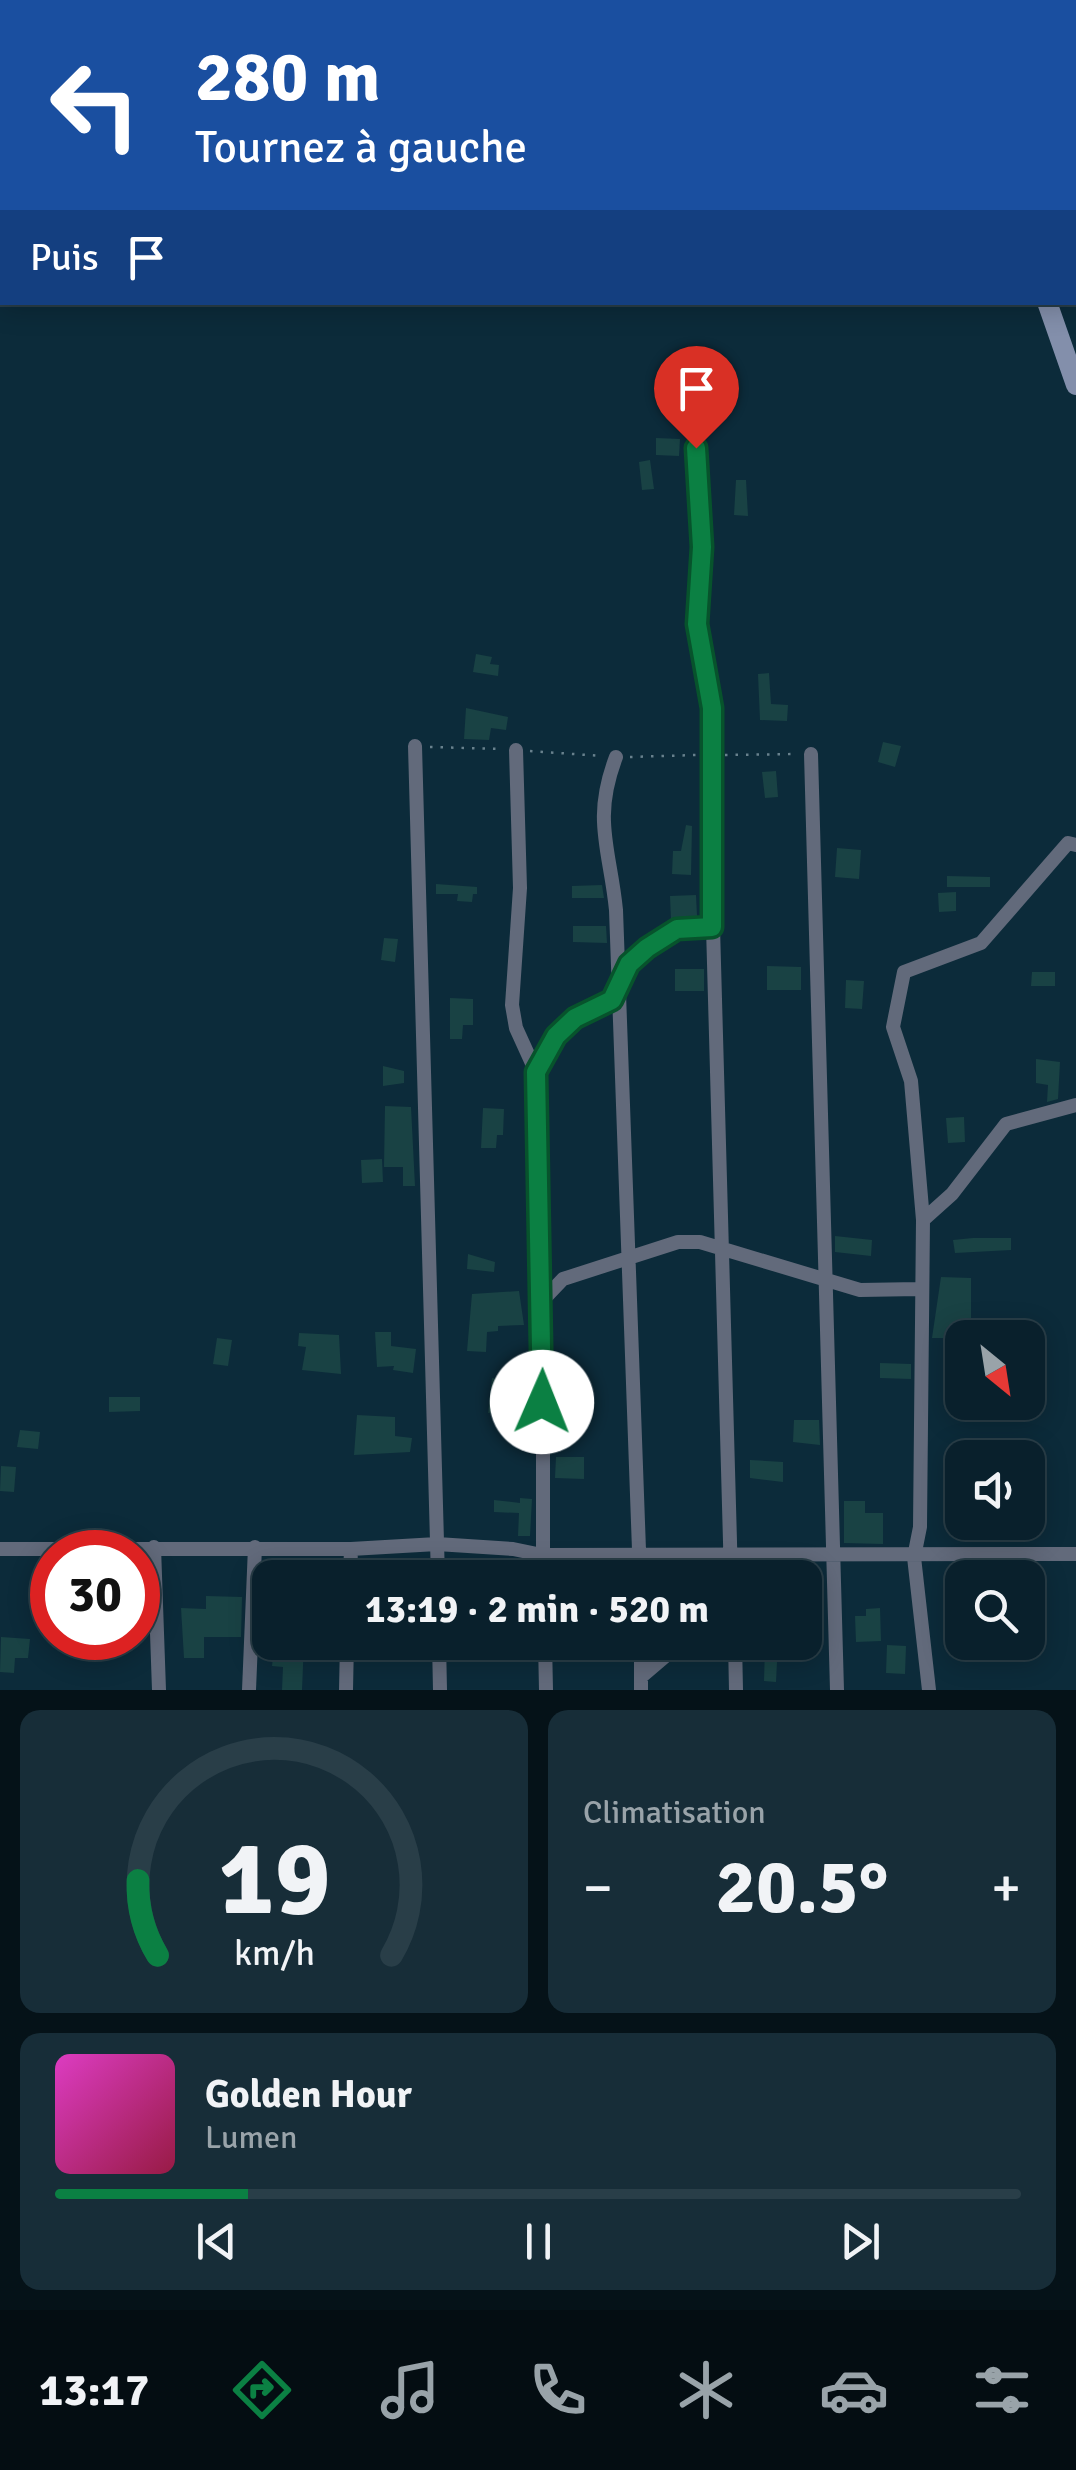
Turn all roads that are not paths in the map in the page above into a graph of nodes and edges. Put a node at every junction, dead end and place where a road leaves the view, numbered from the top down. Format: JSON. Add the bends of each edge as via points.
{"nodes":[{"id":1,"x":1048,"y":305,"type":"edge"},
{"id":2,"x":692,"y":382,"type":"dead end"},
{"id":3,"x":1076,"y":385,"type":"edge"},
{"id":4,"x":415,"y":746,"type":"dead end"},
{"id":5,"x":516,"y":750,"type":"dead end"},
{"id":6,"x":811,"y":754,"type":"dead end"},
{"id":7,"x":616,"y":757,"type":"dead end"},
{"id":8,"x":1076,"y":846,"type":"edge"},
{"id":9,"x":712,"y":927,"type":"junction"},
{"id":10,"x":617,"y":986,"type":"junction"},
{"id":11,"x":536,"y":1072,"type":"junction"},
{"id":12,"x":1076,"y":1104,"type":"edge"},
{"id":13,"x":922,"y":1220,"type":"junction"},
{"id":14,"x":723,"y":1251,"type":"junction"},
{"id":15,"x":628,"y":1260,"type":"junction"},
{"id":16,"x":826,"y":1279,"type":"junction"},
{"id":17,"x":919,"y":1289,"type":"junction"},
{"id":18,"x":543,"y":1300,"type":"junction"},
{"id":19,"x":920,"y":1526,"type":"junction"},
{"id":20,"x":437,"y":1544,"type":"junction"},
{"id":21,"x":160,"y":1547,"type":"edge"},
{"id":22,"x":254,"y":1547,"type":"junction"},
{"id":23,"x":0,"y":1549,"type":"edge"},
{"id":24,"x":30,"y":1549,"type":"edge"},
{"id":25,"x":351,"y":1549,"type":"junction"},
{"id":26,"x":639,"y":1552,"type":"junction"},
{"id":27,"x":834,"y":1552,"type":"junction"},
{"id":28,"x":730,"y":1554,"type":"junction"},
{"id":29,"x":1076,"y":1554,"type":"edge"},
{"id":30,"x":542,"y":1555,"type":"junction"},
{"id":31,"x":895,"y":1555,"type":"junction"},
{"id":32,"x":914,"y":1557,"type":"junction"},
{"id":33,"x":351,"y":1560,"type":"edge"},
{"id":34,"x":437,"y":1560,"type":"edge"},
{"id":35,"x":542,"y":1560,"type":"edge"},
{"id":36,"x":639,"y":1560,"type":"edge"},
{"id":37,"x":730,"y":1560,"type":"edge"},
{"id":38,"x":158,"y":1660,"type":"edge"},
{"id":39,"x":347,"y":1660,"type":"edge"},
{"id":40,"x":439,"y":1660,"type":"edge"},
{"id":41,"x":545,"y":1660,"type":"edge"},
{"id":42,"x":663,"y":1660,"type":"edge"},
{"id":43,"x":736,"y":1660,"type":"edge"},
{"id":44,"x":641,"y":1684,"type":"edge"},
{"id":45,"x":159,"y":1690,"type":"edge"},
{"id":46,"x":248,"y":1690,"type":"edge"},
{"id":47,"x":346,"y":1690,"type":"edge"},
{"id":48,"x":440,"y":1690,"type":"edge"},
{"id":49,"x":546,"y":1690,"type":"edge"},
{"id":50,"x":736,"y":1690,"type":"edge"},
{"id":51,"x":837,"y":1690,"type":"edge"},
{"id":52,"x":929,"y":1690,"type":"edge"}],
"edges":[{"from":1,"to":3,"type":"street"},
{"from":2,"to":9,"type":"street","via":[[702,547],[697,624],[712,708]]},
{"from":4,"to":20,"type":"street"},
{"from":5,"to":11,"type":"street","via":[[520,888],[512,1005]]},
{"from":6,"to":16,"type":"street"},
{"from":7,"to":10,"type":"street","via":[[607,781],[604,840],[616,910]]},
{"from":8,"to":13,"type":"street","via":[[1068,842],[981,943],[904,972],[893,1027],[911,1080]]},
{"from":9,"to":10,"type":"street","via":[[666,935],[629,964]]},
{"from":9,"to":14,"type":"street"},
{"from":10,"to":11,"type":"street","via":[[608,1004],[575,1018],[556,1036]]},
{"from":10,"to":15,"type":"street"},
{"from":11,"to":18,"type":"street"},
{"from":12,"to":13,"type":"street","via":[[1006,1124],[952,1194]]},
{"from":13,"to":17,"type":"street"},
{"from":14,"to":15,"type":"street","via":[[678,1242]]},
{"from":14,"to":16,"type":"street"},
{"from":14,"to":28,"type":"street"},
{"from":15,"to":18,"type":"street","via":[[564,1279]]},
{"from":15,"to":26,"type":"street"},
{"from":16,"to":17,"type":"street","via":[[860,1290]]},
{"from":16,"to":27,"type":"street"},
{"from":17,"to":19,"type":"street"},
{"from":18,"to":30,"type":"street"},
{"from":19,"to":31,"type":"street"},
{"from":19,"to":32,"type":"street"},
{"from":20,"to":25,"type":"street"},
{"from":20,"to":30,"type":"street"},
{"from":20,"to":34,"type":"street"},
{"from":21,"to":22,"type":"street"},
{"from":22,"to":25,"type":"street"},
{"from":22,"to":46,"type":"street"},
{"from":23,"to":24,"type":"street"},
{"from":25,"to":33,"type":"street"},
{"from":26,"to":28,"type":"street"},
{"from":26,"to":30,"type":"street"},
{"from":26,"to":36,"type":"street"},
{"from":27,"to":28,"type":"street"},
{"from":27,"to":31,"type":"street"},
{"from":27,"to":51,"type":"street"},
{"from":28,"to":37,"type":"street"},
{"from":29,"to":32,"type":"street"},
{"from":30,"to":35,"type":"street"},
{"from":31,"to":32,"type":"street"},
{"from":32,"to":52,"type":"street"},
{"from":38,"to":45,"type":"street"},
{"from":39,"to":47,"type":"street"},
{"from":40,"to":48,"type":"street"},
{"from":41,"to":49,"type":"street"},
{"from":42,"to":44,"type":"street"},
{"from":43,"to":50,"type":"street"}]}
